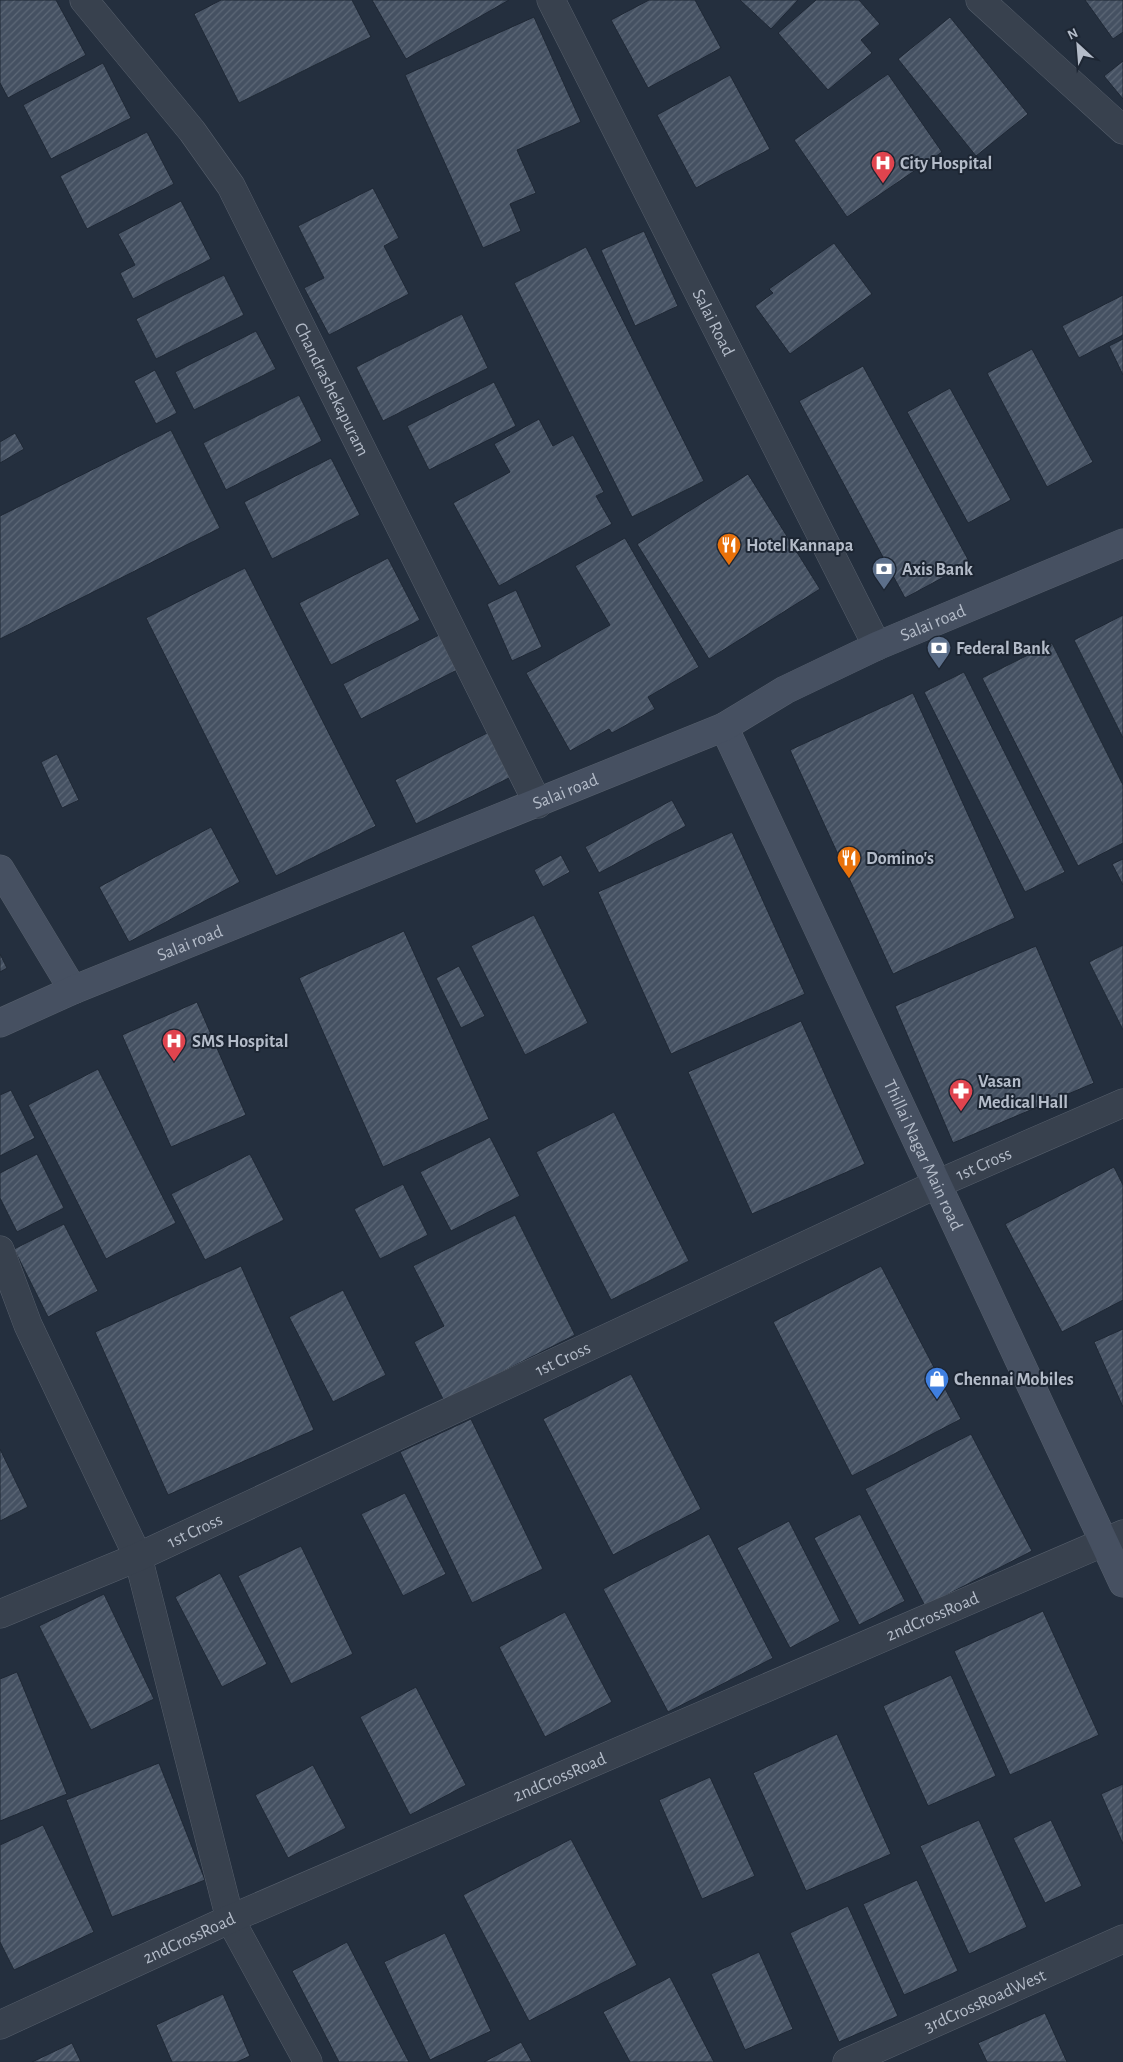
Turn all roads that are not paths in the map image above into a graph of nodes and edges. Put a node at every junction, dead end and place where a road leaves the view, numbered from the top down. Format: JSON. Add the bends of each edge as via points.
{"nodes":[{"id":1,"x":84,"y":0,"type":"edge"},
{"id":2,"x":551,"y":0,"type":"edge"},
{"id":3,"x":980,"y":0,"type":"edge"},
{"id":4,"x":1123,"y":130,"type":"edge"},
{"id":5,"x":1123,"y":542,"type":"edge"},
{"id":6,"x":877,"y":646,"type":"junction"},
{"id":7,"x":724,"y":727,"type":"junction"},
{"id":8,"x":538,"y":804,"type":"junction"},
{"id":9,"x":0,"y":869,"type":"edge"},
{"id":10,"x":73,"y":990,"type":"junction"},
{"id":11,"x":0,"y":1024,"type":"edge"},
{"id":12,"x":1123,"y":1102,"type":"edge"},
{"id":13,"x":937,"y":1184,"type":"junction"},
{"id":14,"x":0,"y":1250,"type":"edge"},
{"id":15,"x":1114,"y":1539,"type":"edge"},
{"id":16,"x":138,"y":1556,"type":"junction"},
{"id":17,"x":1123,"y":1583,"type":"edge"},
{"id":18,"x":0,"y":1614,"type":"edge"},
{"id":19,"x":230,"y":1918,"type":"junction"},
{"id":20,"x":1123,"y":1940,"type":"edge"},
{"id":21,"x":0,"y":2025,"type":"edge"},
{"id":22,"x":308,"y":2062,"type":"edge"},
{"id":23,"x":847,"y":2062,"type":"edge"}],
"edges":[{"from":1,"to":8,"type":"street","name":"Chandrashekapuram","via":[[192,131],[231,186]]},
{"from":2,"to":6,"type":"street","name":"Salai Road"},
{"from":3,"to":4,"type":"street"},
{"from":5,"to":6,"type":"main road","name":"Salai road"},
{"from":6,"to":7,"type":"main road","name":"Salai road","via":[[785,690]]},
{"from":7,"to":8,"type":"main road","name":"Salai road"},
{"from":7,"to":13,"type":"main road","name":"Thillai Nagar Main road"},
{"from":8,"to":10,"type":"main road","name":"Salai road"},
{"from":9,"to":10,"type":"main road"},
{"from":10,"to":11,"type":"main road","name":"Salai road"},
{"from":12,"to":13,"type":"street","name":"1st Cross"},
{"from":13,"to":15,"type":"main road","name":"Thillai Nagar Main road"},
{"from":13,"to":16,"type":"street","name":"1st Cross"},
{"from":14,"to":16,"type":"street","via":[[28,1325]]},
{"from":15,"to":17,"type":"main road","name":"Thillai Nagar Main road"},
{"from":15,"to":19,"type":"street","name":"2ndCrossRoad"},
{"from":16,"to":18,"type":"street","name":"1st Cross"},
{"from":16,"to":19,"type":"street"},
{"from":19,"to":21,"type":"street","name":"2ndCrossRoad"},
{"from":19,"to":22,"type":"street"},
{"from":20,"to":23,"type":"street","name":"3rdCrossRoadWest"}]}
